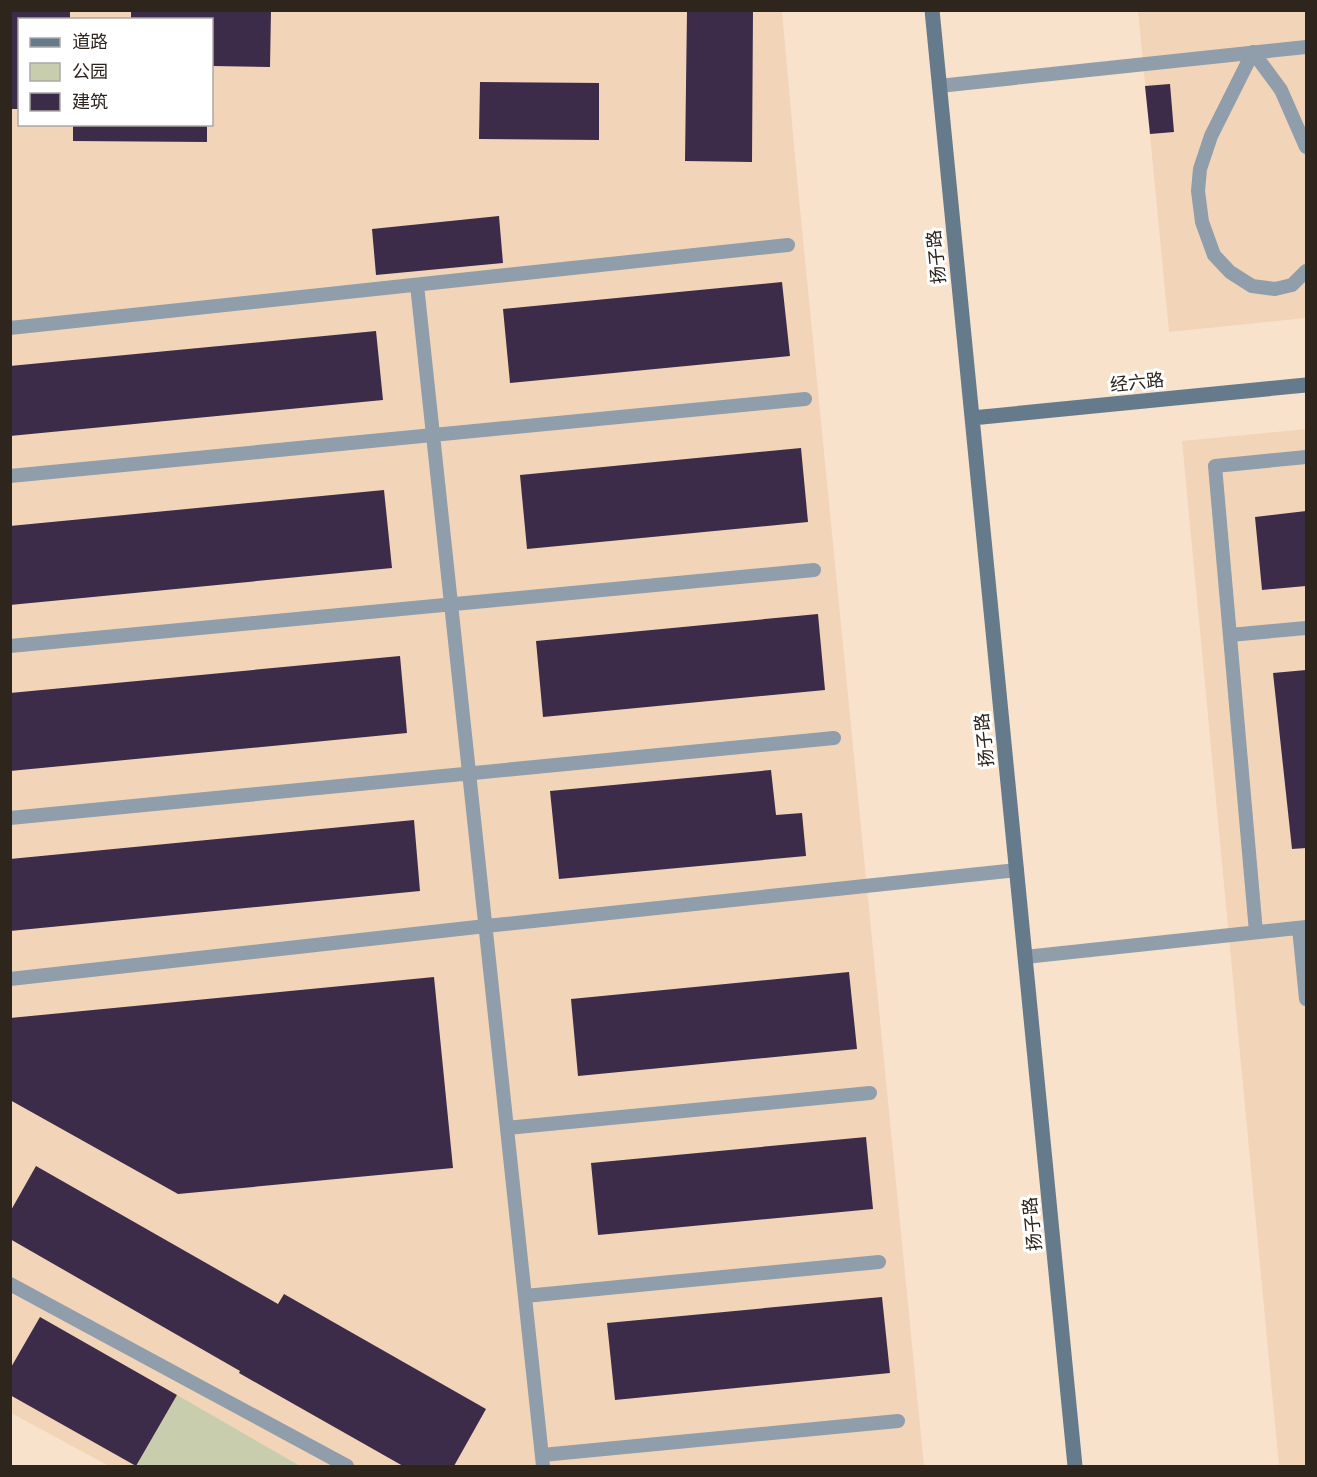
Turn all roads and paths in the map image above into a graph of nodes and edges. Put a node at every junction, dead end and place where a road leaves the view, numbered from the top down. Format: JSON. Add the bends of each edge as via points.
{"nodes":[{"id":1,"x":932,"y":10,"type":"edge"},
{"id":2,"x":1306,"y":47,"type":"edge"},
{"id":3,"x":1253,"y":52,"type":"junction"},
{"id":4,"x":939,"y":86,"type":"junction"},
{"id":5,"x":1306,"y":147,"type":"edge"},
{"id":6,"x":788,"y":245,"type":"dead end"},
{"id":7,"x":1306,"y":271,"type":"edge"},
{"id":8,"x":417,"y":285,"type":"junction"},
{"id":9,"x":10,"y":328,"type":"edge"},
{"id":10,"x":1306,"y":385,"type":"edge"},
{"id":11,"x":805,"y":399,"type":"dead end"},
{"id":12,"x":972,"y":418,"type":"junction"},
{"id":13,"x":433,"y":436,"type":"junction"},
{"id":14,"x":1306,"y":457,"type":"edge"},
{"id":15,"x":10,"y":476,"type":"edge"},
{"id":16,"x":814,"y":570,"type":"dead end"},
{"id":17,"x":451,"y":603,"type":"junction"},
{"id":18,"x":1306,"y":628,"type":"edge"},
{"id":19,"x":1230,"y":635,"type":"junction"},
{"id":20,"x":10,"y":646,"type":"edge"},
{"id":21,"x":834,"y":738,"type":"dead end"},
{"id":22,"x":470,"y":774,"type":"junction"},
{"id":23,"x":10,"y":818,"type":"edge"},
{"id":24,"x":1017,"y":870,"type":"junction"},
{"id":25,"x":486,"y":926,"type":"junction"},
{"id":26,"x":1303,"y":927,"type":"edge"},
{"id":27,"x":1256,"y":933,"type":"junction"},
{"id":28,"x":1025,"y":957,"type":"junction"},
{"id":29,"x":10,"y":979,"type":"edge"},
{"id":30,"x":1306,"y":999,"type":"edge"},
{"id":31,"x":870,"y":1093,"type":"dead end"},
{"id":32,"x":507,"y":1128,"type":"junction"},
{"id":33,"x":879,"y":1262,"type":"dead end"},
{"id":34,"x":10,"y":1284,"type":"edge"},
{"id":35,"x":525,"y":1296,"type":"junction"},
{"id":36,"x":898,"y":1421,"type":"dead end"},
{"id":37,"x":543,"y":1461,"type":"edge"},
{"id":38,"x":347,"y":1467,"type":"edge"},
{"id":39,"x":1075,"y":1467,"type":"edge"}],
"edges":[{"from":1,"to":4,"type":"street","name":"扬子路"},
{"from":2,"to":3,"type":"lane"},
{"from":3,"to":4,"type":"lane"},
{"from":3,"to":5,"type":"lane","via":[[1281,90]]},
{"from":3,"to":7,"type":"lane","via":[[1211,136],[1200,169],[1198,191],[1203,222],[1214,255],[1230,272],[1252,286],[1275,289],[1292,285]]},
{"from":4,"to":12,"type":"street","name":"扬子路"},
{"from":6,"to":8,"type":"lane"},
{"from":8,"to":9,"type":"lane"},
{"from":8,"to":13,"type":"lane"},
{"from":10,"to":12,"type":"street","name":"经六路"},
{"from":11,"to":13,"type":"lane"},
{"from":12,"to":24,"type":"street","name":"扬子路"},
{"from":13,"to":15,"type":"lane"},
{"from":13,"to":17,"type":"lane"},
{"from":14,"to":19,"type":"lane","via":[[1215,466]]},
{"from":16,"to":17,"type":"lane"},
{"from":17,"to":20,"type":"lane"},
{"from":17,"to":22,"type":"lane"},
{"from":18,"to":19,"type":"lane"},
{"from":19,"to":27,"type":"lane"},
{"from":21,"to":22,"type":"lane"},
{"from":22,"to":23,"type":"lane"},
{"from":22,"to":25,"type":"lane"},
{"from":24,"to":25,"type":"lane"},
{"from":24,"to":28,"type":"street","name":"扬子路"},
{"from":25,"to":29,"type":"lane"},
{"from":25,"to":32,"type":"lane"},
{"from":26,"to":27,"type":"lane"},
{"from":26,"to":30,"type":"lane"},
{"from":27,"to":28,"type":"lane"},
{"from":28,"to":39,"type":"street","name":"扬子路"},
{"from":31,"to":32,"type":"lane"},
{"from":32,"to":35,"type":"lane"},
{"from":33,"to":35,"type":"lane"},
{"from":34,"to":38,"type":"lane"},
{"from":35,"to":37,"type":"lane"},
{"from":36,"to":37,"type":"lane"}]}
